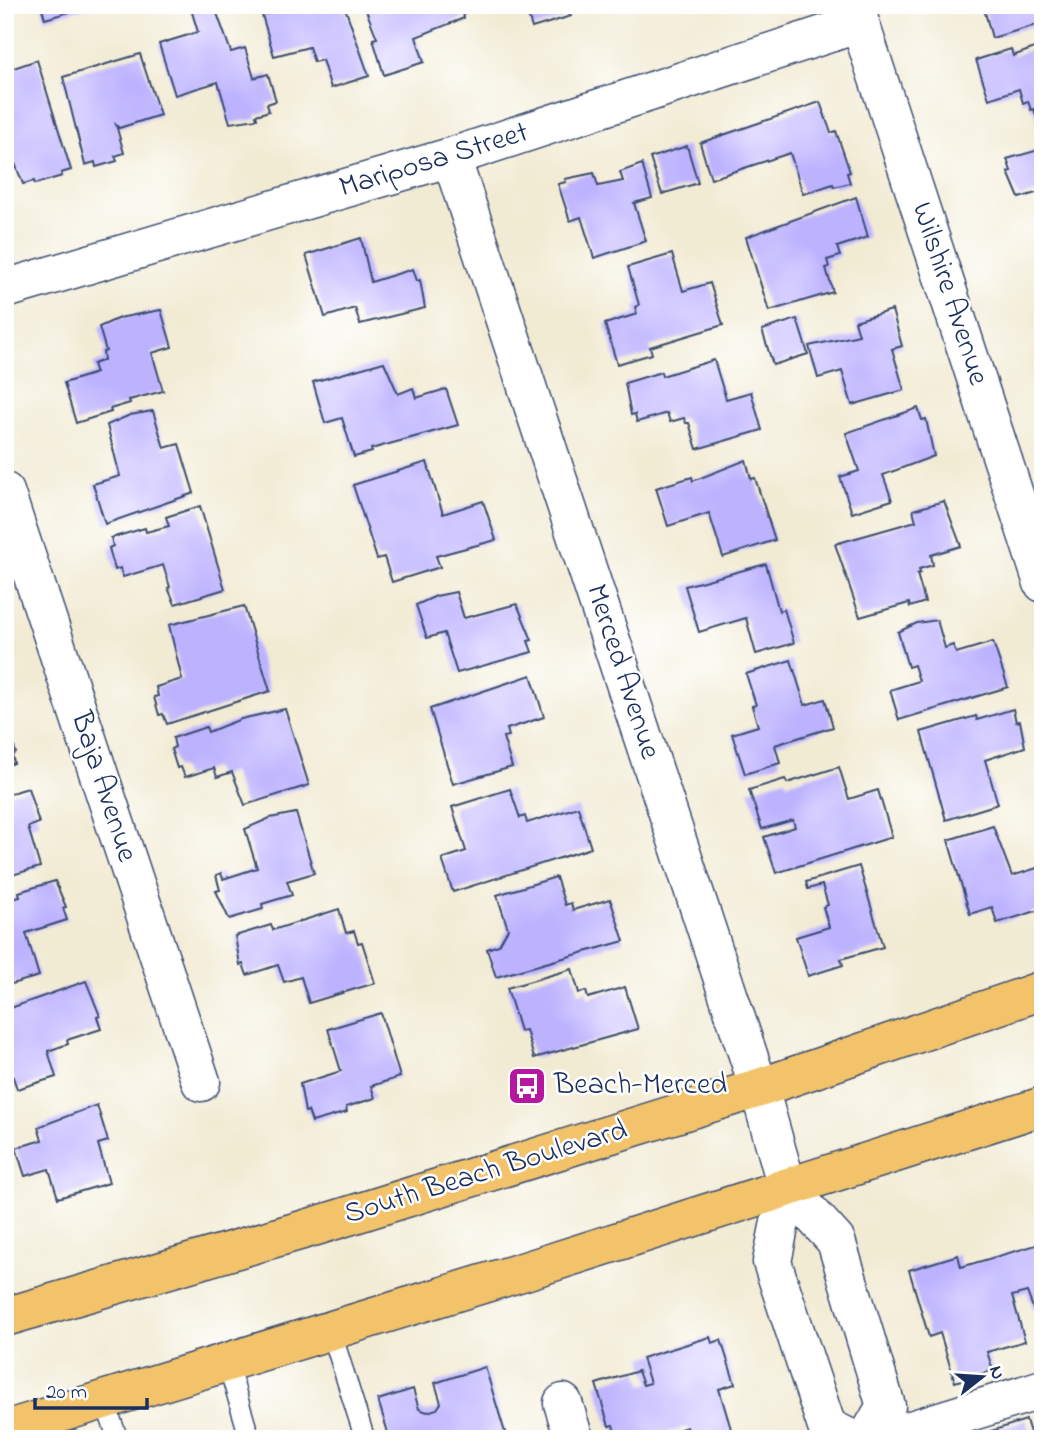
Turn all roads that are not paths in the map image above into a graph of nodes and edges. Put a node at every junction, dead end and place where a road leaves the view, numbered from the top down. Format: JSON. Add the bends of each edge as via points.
{"nodes":[{"id":1,"x":857,"y":14,"type":"edge"},
{"id":2,"x":452,"y":157,"type":"junction"},
{"id":3,"x":5,"y":289,"type":"edge"},
{"id":4,"x":5,"y":492,"type":"edge"},
{"id":5,"x":1043,"y":583,"type":"edge"},
{"id":6,"x":1043,"y":990,"type":"edge"},
{"id":7,"x":201,"y":1082,"type":"dead end"},
{"id":8,"x":759,"y":1088,"type":"junction"},
{"id":9,"x":1043,"y":1106,"type":"edge"},
{"id":10,"x":787,"y":1187,"type":"junction"},
{"id":11,"x":5,"y":1317,"type":"edge"},
{"id":12,"x":331,"y":1331,"type":"junction"},
{"id":13,"x":227,"y":1362,"type":"junction"},
{"id":14,"x":1043,"y":1389,"type":"edge"},
{"id":15,"x":104,"y":1400,"type":"junction"},
{"id":16,"x":5,"y":1430,"type":"edge"},
{"id":17,"x":118,"y":1439,"type":"edge"},
{"id":18,"x":250,"y":1439,"type":"edge"},
{"id":19,"x":365,"y":1439,"type":"edge"},
{"id":20,"x":851,"y":1439,"type":"edge"},
{"id":21,"x":867,"y":1439,"type":"edge"},
{"id":22,"x":882,"y":1439,"type":"edge"}],
"edges":[{"from":1,"to":2,"type":"street","name":"Mariposa Street"},
{"from":1,"to":5,"type":"street","name":"Wilshire Avenue"},
{"from":2,"to":3,"type":"street","name":"Mariposa Street"},
{"from":2,"to":8,"type":"street","name":"Merced Avenue"},
{"from":4,"to":7,"type":"street","name":"Baja Avenue"},
{"from":6,"to":8,"type":"main road","name":"South Beach Boulevard"},
{"from":8,"to":10,"type":"street","name":"Merced Avenue"},
{"from":8,"to":11,"type":"main road","name":"South Beach Boulevard"},
{"from":9,"to":10,"type":"main road"},
{"from":10,"to":12,"type":"main road"},
{"from":10,"to":20,"type":"street","name":"Merced Avenue","via":[[772,1262],[827,1427]]},
{"from":10,"to":21,"type":"street","name":"Merced Avenue","via":[[836,1241],[886,1406]]},
{"from":12,"to":13,"type":"main road"},
{"from":12,"to":19,"type":"lane"},
{"from":13,"to":15,"type":"main road"},
{"from":13,"to":18,"type":"lane"},
{"from":14,"to":22,"type":"street"},
{"from":15,"to":16,"type":"main road"},
{"from":15,"to":17,"type":"lane"}]}
